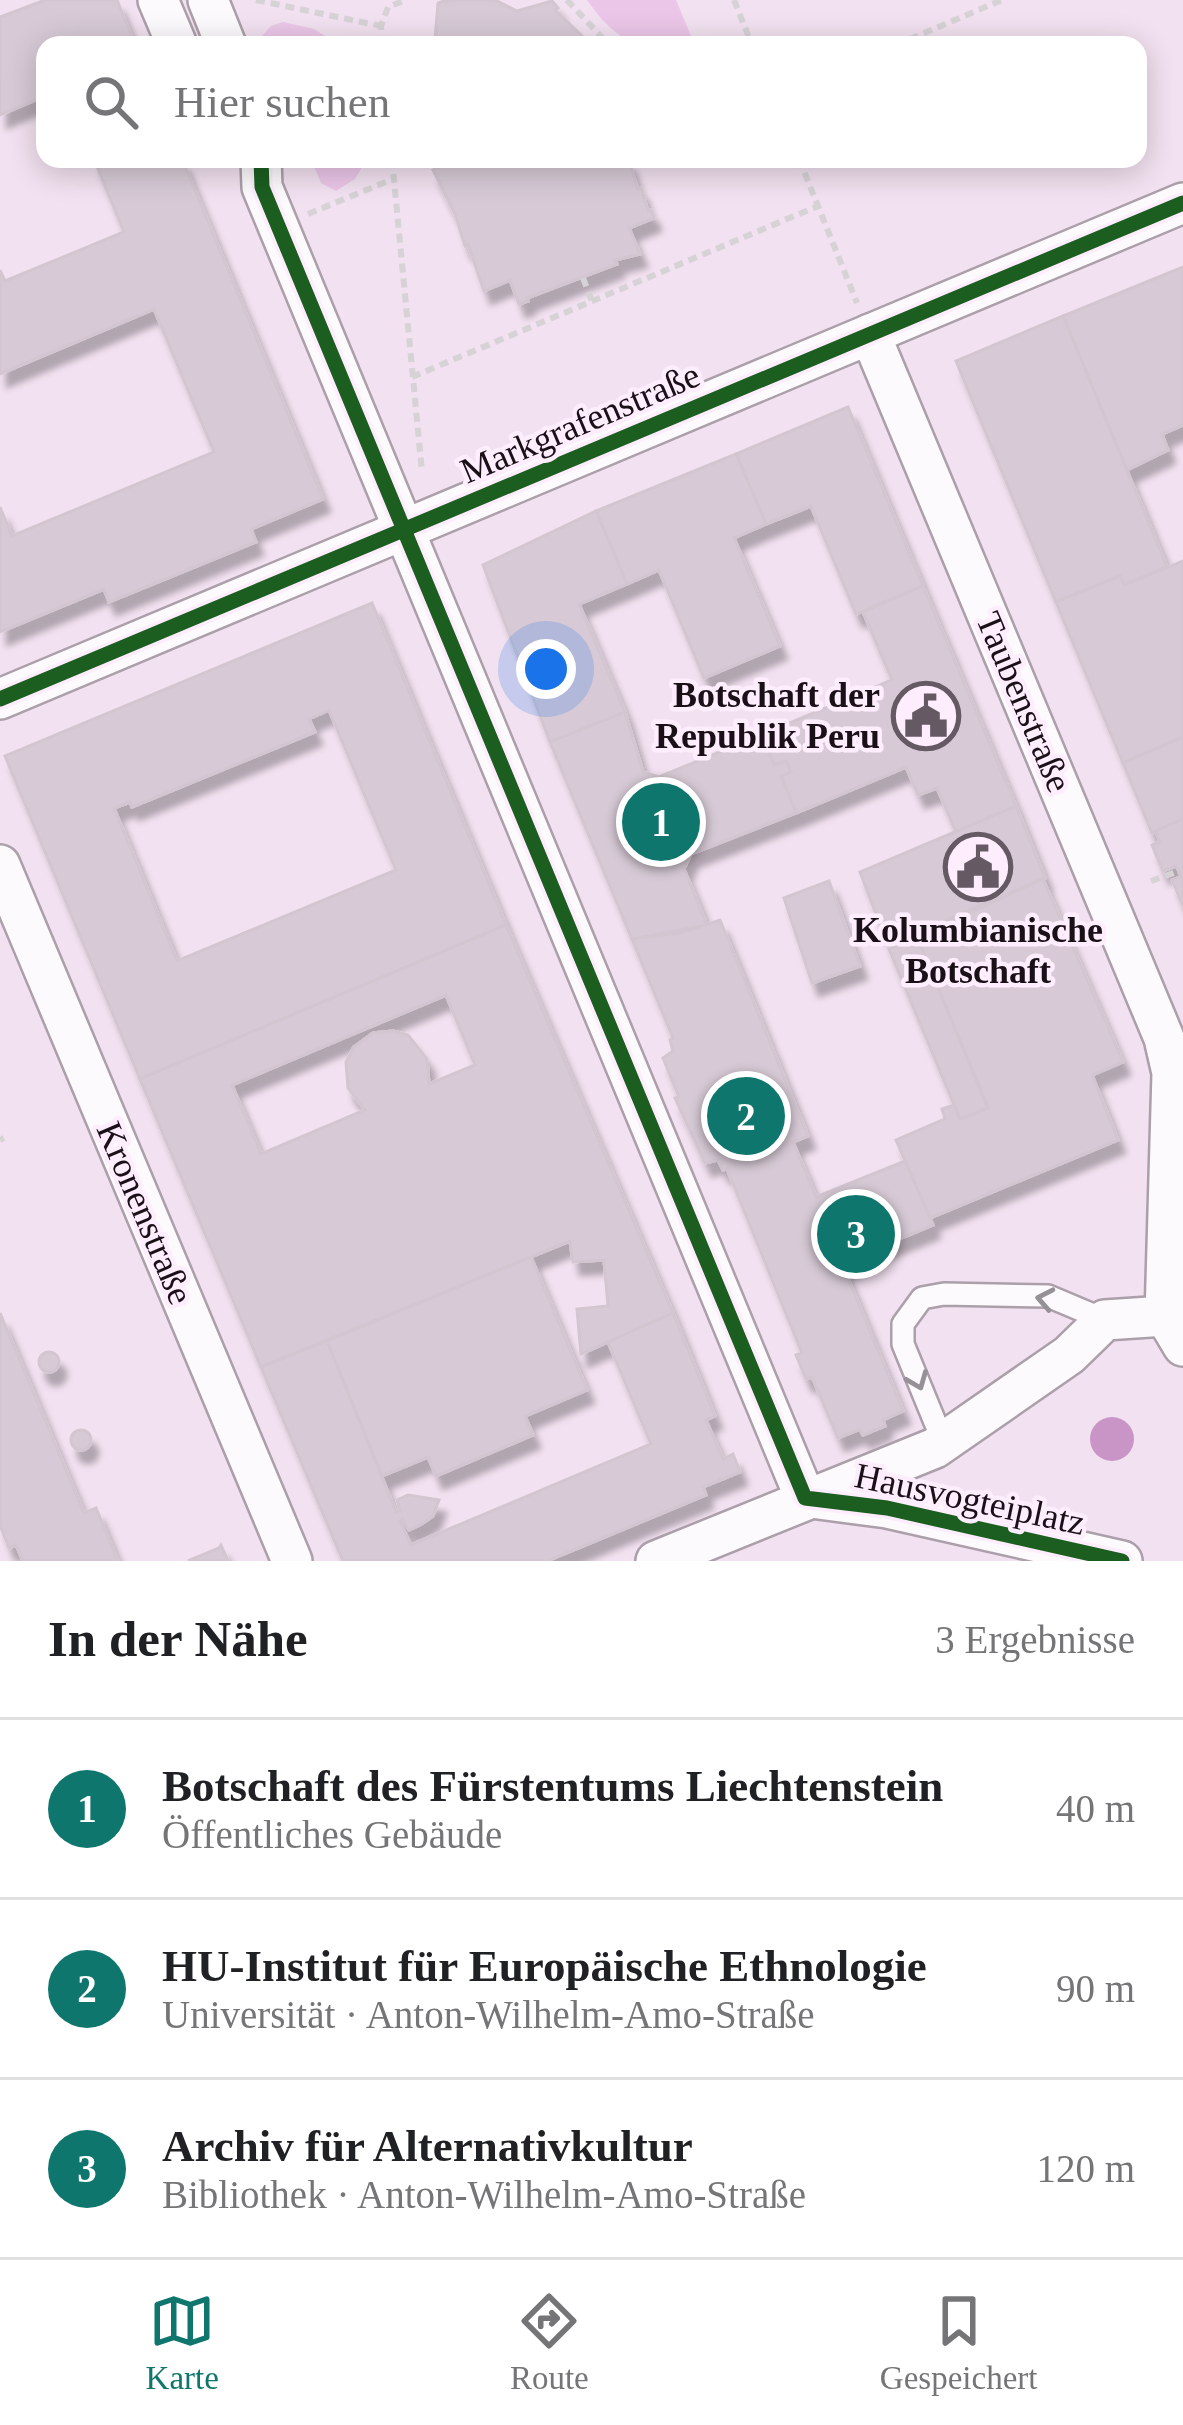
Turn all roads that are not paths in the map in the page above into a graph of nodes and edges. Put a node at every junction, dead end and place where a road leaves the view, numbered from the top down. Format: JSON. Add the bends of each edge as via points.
{"nodes":[{"id":1,"x":158,"y":0,"type":"edge"},
{"id":2,"x":208,"y":0,"type":"edge"},
{"id":3,"x":173,"y":36,"type":"edge"},
{"id":4,"x":222,"y":36,"type":"edge"},
{"id":5,"x":262,"y":173,"type":"edge"},
{"id":6,"x":1183,"y":203,"type":"edge"},
{"id":7,"x":864,"y":320,"type":"junction"},
{"id":8,"x":404,"y":528,"type":"junction"},
{"id":9,"x":0,"y":699,"type":"edge"},
{"id":10,"x":0,"y":865,"type":"edge"},
{"id":11,"x":1105,"y":1320,"type":"junction"},
{"id":12,"x":1174,"y":1331,"type":"edge"},
{"id":13,"x":944,"y":1444,"type":"junction"},
{"id":14,"x":806,"y":1498,"type":"junction"},
{"id":15,"x":292,"y":1561,"type":"edge"},
{"id":16,"x":656,"y":1561,"type":"edge"},
{"id":17,"x":1122,"y":1561,"type":"edge"}],
"edges":[{"from":1,"to":3,"type":"street"},
{"from":2,"to":4,"type":"street"},
{"from":5,"to":8,"type":"street"},
{"from":6,"to":7,"type":"street","name":"Markgrafenstraße"},
{"from":7,"to":8,"type":"street","name":"Markgrafenstraße"},
{"from":7,"to":12,"type":"street","name":"Taubenstraße","via":[[1164,1038],[1172,1072]]},
{"from":8,"to":9,"type":"street","name":"Markgrafenstraße"},
{"from":8,"to":14,"type":"street"},
{"from":10,"to":15,"type":"street","name":"Kronenstraße"},
{"from":11,"to":12,"type":"street"},
{"from":11,"to":13,"type":"street","name":"Hausvogteiplatz"},
{"from":11,"to":13,"type":"lane","one_way":true,"via":[[1048,1296],[922,1298],[903,1324],[903,1344]]},
{"from":13,"to":14,"type":"street","name":"Hausvogteiplatz"},
{"from":14,"to":16,"type":"street"},
{"from":14,"to":17,"type":"street","name":"Hausvogteiplatz","via":[[887,1508]]}]}
